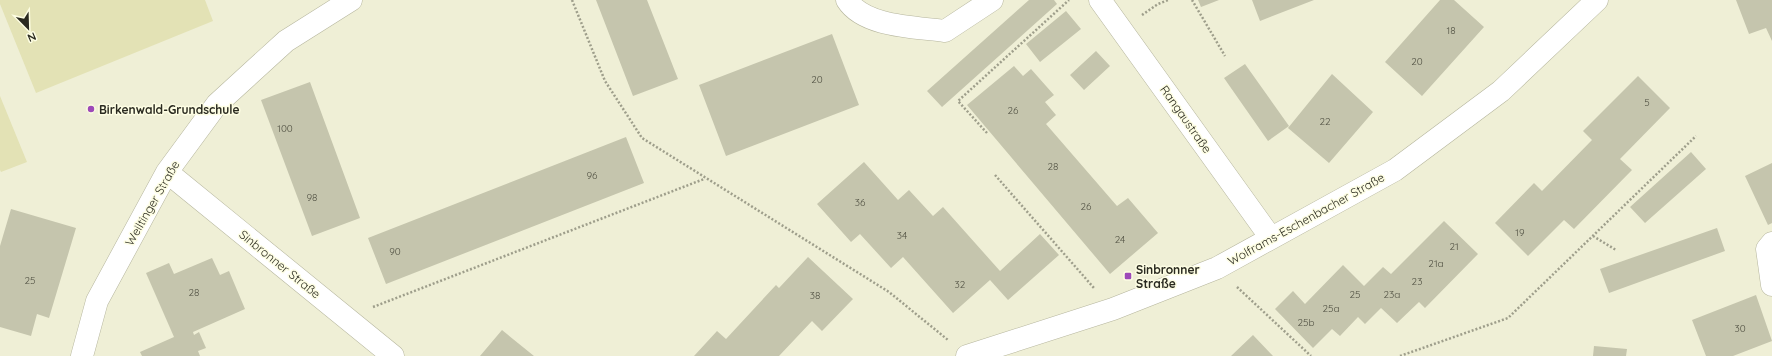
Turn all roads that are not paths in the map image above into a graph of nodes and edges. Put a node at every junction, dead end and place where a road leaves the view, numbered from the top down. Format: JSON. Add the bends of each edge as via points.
{"nodes":[{"id":1,"x":351,"y":0,"type":"edge"},
{"id":2,"x":847,"y":0,"type":"edge"},
{"id":3,"x":992,"y":0,"type":"edge"},
{"id":4,"x":1100,"y":0,"type":"edge"},
{"id":5,"x":1597,"y":0,"type":"edge"},
{"id":6,"x":167,"y":172,"type":"junction"},
{"id":7,"x":1271,"y":238,"type":"junction"},
{"id":8,"x":1772,"y":243,"type":"edge"},
{"id":9,"x":1772,"y":285,"type":"edge"},
{"id":10,"x":82,"y":356,"type":"edge"},
{"id":11,"x":393,"y":356,"type":"edge"},
{"id":12,"x":967,"y":356,"type":"edge"}],
"edges":[{"from":1,"to":6,"type":"street","name":"Weiltinger Straße","via":[[286,41],[217,104]]},
{"from":2,"to":3,"type":"street","via":[[860,13],[879,21],[945,31]]},
{"from":4,"to":7,"type":"street","name":"Rangaustraße"},
{"from":5,"to":7,"type":"street","name":"Wolframs-Eschenbacher Straße","via":[[1501,91],[1395,170]]},
{"from":6,"to":10,"type":"street","name":"Weiltinger Straße","via":[[97,301]]},
{"from":6,"to":11,"type":"street","name":"Sinbronner Straße"},
{"from":7,"to":12,"type":"street","name":"Wolframs-Eschenbacher Straße","via":[[1217,268],[1113,309]]},
{"from":8,"to":9,"type":"street","via":[[1767,249]]}]}
